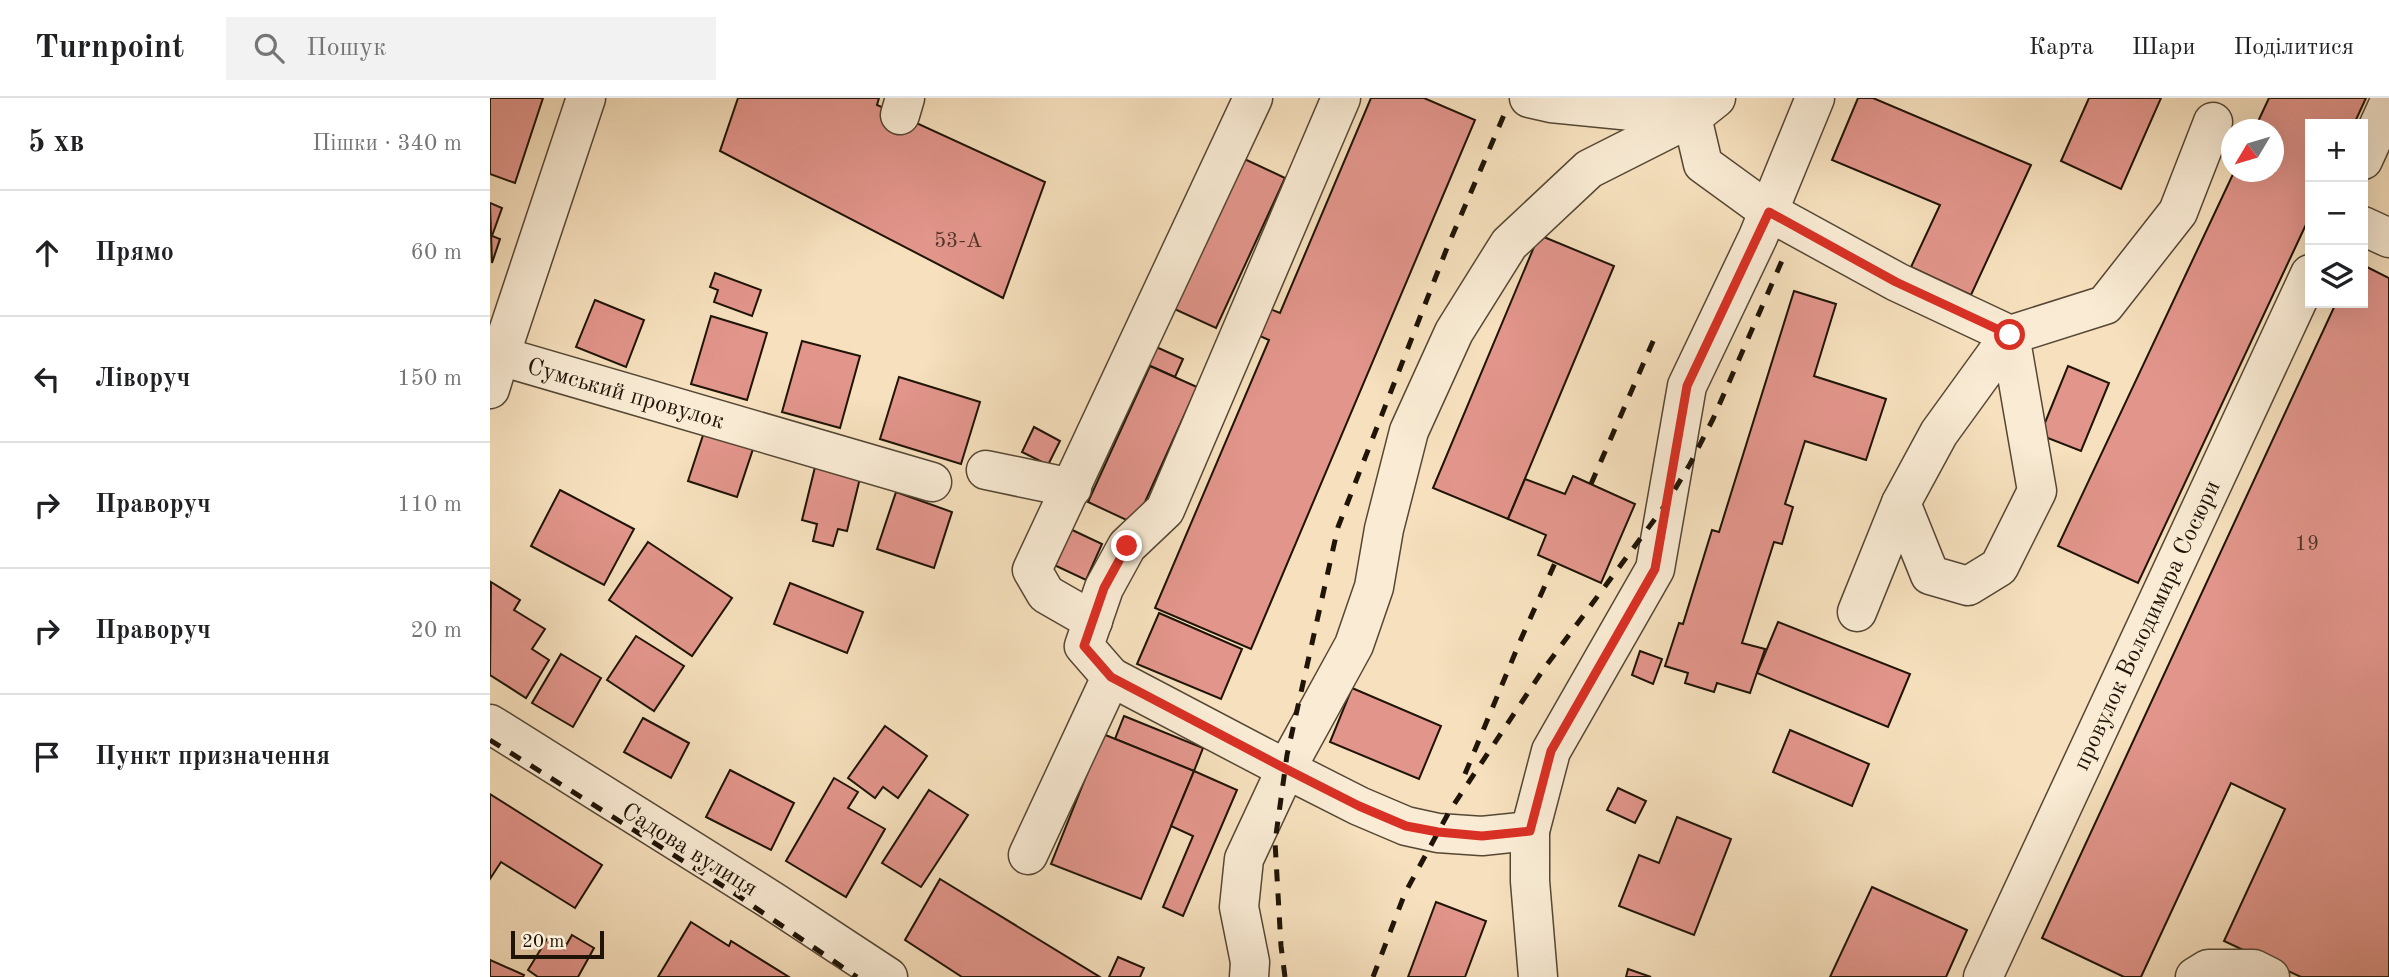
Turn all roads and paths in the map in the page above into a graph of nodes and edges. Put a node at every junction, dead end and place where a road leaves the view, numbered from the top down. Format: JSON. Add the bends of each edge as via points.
{"nodes":[{"id":1,"x":586,"y":98,"type":"edge"},
{"id":2,"x":1253,"y":98,"type":"edge"},
{"id":3,"x":1340,"y":98,"type":"edge"},
{"id":4,"x":1529,"y":98,"type":"edge"},
{"id":5,"x":1815,"y":98,"type":"edge"},
{"id":6,"x":2389,"y":103,"type":"edge"},
{"id":7,"x":1704,"y":107,"type":"edge"},
{"id":8,"x":2213,"y":122,"type":"dead end"},
{"id":9,"x":2368,"y":149,"type":"edge"},
{"id":10,"x":1769,"y":212,"type":"junction"},
{"id":11,"x":2368,"y":228,"type":"edge"},
{"id":12,"x":2389,"y":239,"type":"edge"},
{"id":13,"x":2305,"y":285,"type":"edge"},
{"id":14,"x":2010,"y":335,"type":"junction"},
{"id":15,"x":495,"y":373,"type":"edge"},
{"id":16,"x":986,"y":470,"type":"dead end"},
{"id":17,"x":932,"y":482,"type":"dead end"},
{"id":18,"x":1072,"y":488,"type":"junction"},
{"id":19,"x":1901,"y":503,"type":"junction"},
{"id":20,"x":1857,"y":612,"type":"dead end"},
{"id":21,"x":1093,"y":621,"type":"junction"},
{"id":22,"x":1111,"y":677,"type":"junction"},
{"id":23,"x":490,"y":724,"type":"edge"},
{"id":24,"x":1286,"y":769,"type":"junction"},
{"id":25,"x":1530,"y":831,"type":"junction"},
{"id":26,"x":1028,"y":855,"type":"dead end"},
{"id":27,"x":888,"y":977,"type":"edge"},
{"id":28,"x":1249,"y":977,"type":"edge"},
{"id":29,"x":1538,"y":977,"type":"edge"},
{"id":30,"x":1983,"y":977,"type":"edge"},
{"id":31,"x":2195,"y":977,"type":"edge"},
{"id":32,"x":2270,"y":977,"type":"edge"}],
"edges":[{"from":1,"to":15,"type":"street","name":"Сумський провулок"},
{"from":2,"to":18,"type":"street"},
{"from":3,"to":21,"type":"street","via":[[1164,510],[1127,546],[1104,588]]},
{"from":4,"to":7,"type":"street","via":[[1550,103]]},
{"from":5,"to":10,"type":"street"},
{"from":6,"to":9,"type":"street"},
{"from":7,"to":10,"type":"street","via":[[1703,164]]},
{"from":7,"to":24,"type":"street","via":[[1589,169],[1508,244],[1454,332],[1409,431],[1374,587],[1354,645]]},
{"from":8,"to":14,"type":"street","via":[[2178,212],[2105,306]]},
{"from":10,"to":14,"type":"street","via":[[1896,282]]},
{"from":10,"to":25,"type":"street","via":[[1687,386],[1655,569],[1551,751]]},
{"from":11,"to":12,"type":"street"},
{"from":13,"to":30,"type":"street","name":"провулок Володимира Сосюри"},
{"from":14,"to":19,"type":"street","via":[[1939,433]]},
{"from":14,"to":19,"type":"street","via":[[2037,491],[1999,567],[1968,586],[1930,575]]},
{"from":15,"to":17,"type":"street","name":"Сумський провулок"},
{"from":16,"to":18,"type":"street"},
{"from":18,"to":21,"type":"street","via":[[1032,570],[1046,594]]},
{"from":19,"to":20,"type":"street"},
{"from":21,"to":22,"type":"street","via":[[1084,646]]},
{"from":22,"to":24,"type":"street"},
{"from":22,"to":26,"type":"street"},
{"from":23,"to":27,"type":"street","name":"Садова вулиця"},
{"from":24,"to":25,"type":"street","via":[[1406,826],[1482,836]]},
{"from":24,"to":28,"type":"street","via":[[1244,859],[1238,907],[1251,962]]},
{"from":25,"to":29,"type":"street"},
{"from":31,"to":32,"type":"street","via":[[2208,969],[2254,969]]}]}
